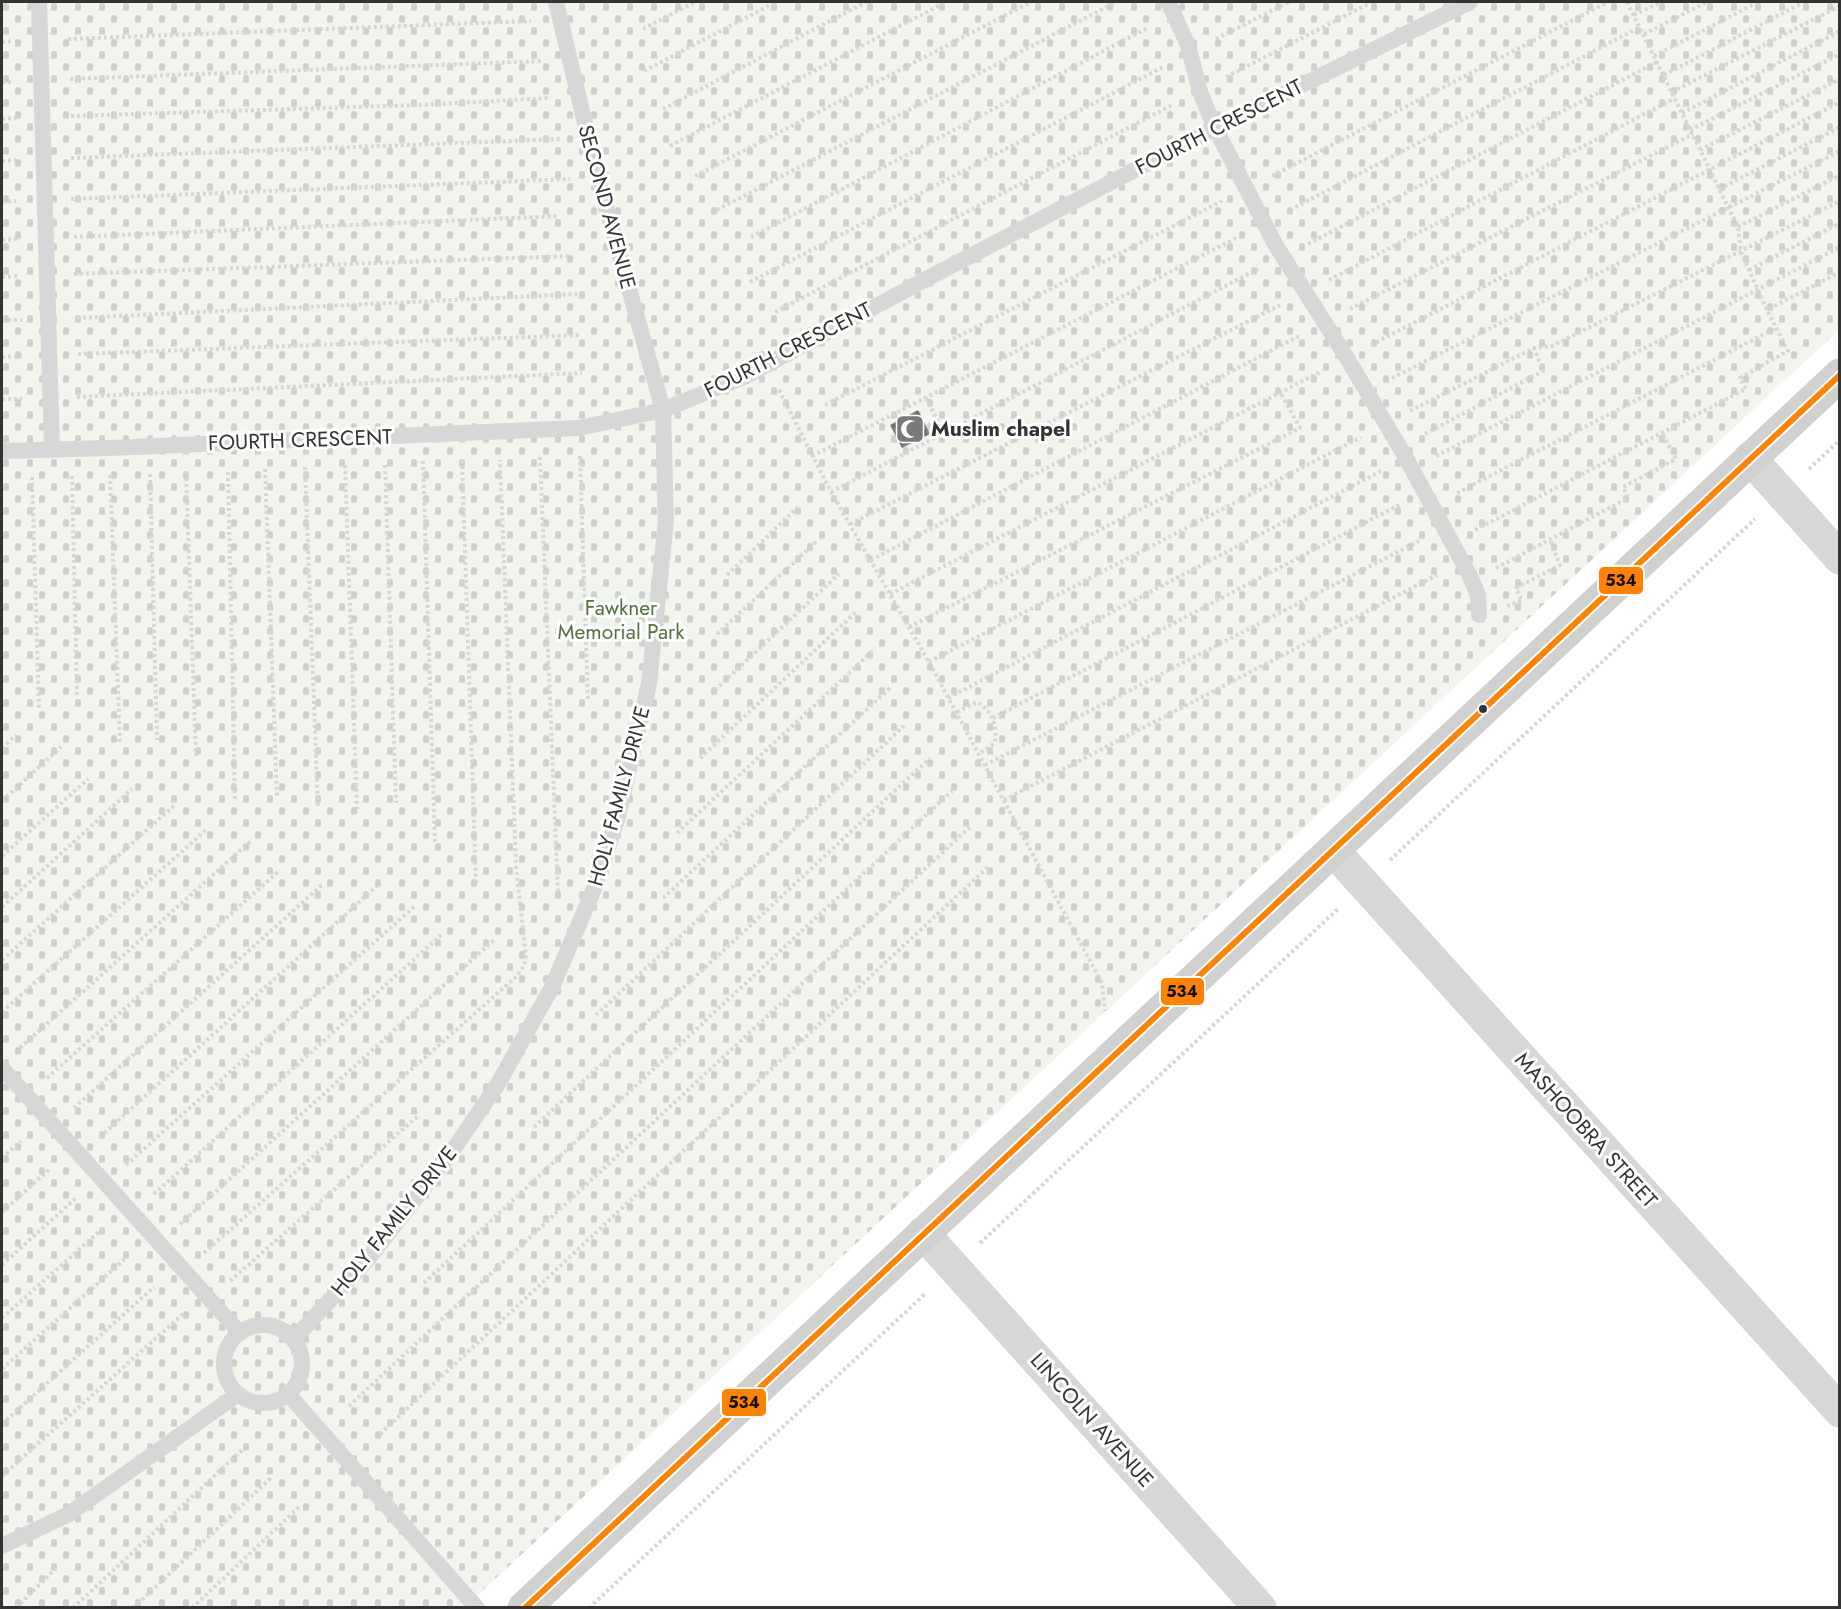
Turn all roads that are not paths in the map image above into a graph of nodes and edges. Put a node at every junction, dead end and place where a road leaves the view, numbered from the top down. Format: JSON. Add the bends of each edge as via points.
{"nodes":[{"id":1,"x":39,"y":2,"type":"edge"},
{"id":2,"x":556,"y":2,"type":"edge"},
{"id":3,"x":1470,"y":2,"type":"edge"},
{"id":4,"x":1171,"y":8,"type":"edge"},
{"id":5,"x":1215,"y":128,"type":"junction"},
{"id":6,"x":1839,"y":375,"type":"edge"},
{"id":7,"x":663,"y":410,"type":"junction"},
{"id":8,"x":52,"y":450,"type":"junction"},
{"id":9,"x":2,"y":451,"type":"edge"},
{"id":10,"x":1750,"y":458,"type":"junction"},
{"id":11,"x":1839,"y":558,"type":"edge"},
{"id":12,"x":1479,"y":615,"type":"road end"},
{"id":13,"x":1333,"y":850,"type":"junction"},
{"id":14,"x":2,"y":1068,"type":"edge"},
{"id":15,"x":923,"y":1233,"type":"junction"},
{"id":16,"x":240,"y":1333,"type":"junction"},
{"id":17,"x":293,"y":1340,"type":"junction"},
{"id":18,"x":238,"y":1394,"type":"junction"},
{"id":19,"x":288,"y":1394,"type":"junction"},
{"id":20,"x":1839,"y":1411,"type":"edge"},
{"id":21,"x":2,"y":1546,"type":"edge"},
{"id":22,"x":477,"y":1608,"type":"edge"},
{"id":23,"x":524,"y":1608,"type":"edge"},
{"id":24,"x":1260,"y":1608,"type":"edge"}],
"edges":[{"from":1,"to":8,"type":"lane"},
{"from":2,"to":7,"type":"lane","name":"SECOND AVENUE","via":[[598,178]]},
{"from":3,"to":5,"type":"lane","name":"FOURTH CRESCENT"},
{"from":4,"to":5,"type":"lane"},
{"from":5,"to":7,"type":"lane","name":"FOURTH CRESCENT","via":[[766,366]]},
{"from":5,"to":12,"type":"lane","via":[[1264,223],[1367,391],[1448,535],[1478,595]]},
{"from":6,"to":10,"type":"main road"},
{"from":7,"to":8,"type":"lane","name":"FOURTH CRESCENT","via":[[579,428]]},
{"from":7,"to":17,"type":"lane","name":"HOLY FAMILY DRIVE","via":[[666,521],[649,684],[616,820],[594,889],[552,987],[498,1084],[406,1212]]},
{"from":8,"to":9,"type":"lane","name":"FOURTH CRESCENT"},
{"from":10,"to":11,"type":"street"},
{"from":10,"to":13,"type":"main road"},
{"from":13,"to":15,"type":"main road"},
{"from":13,"to":20,"type":"street","name":"MASHOOBRA STREET"},
{"from":14,"to":16,"type":"lane"},
{"from":15,"to":23,"type":"main road"},
{"from":15,"to":24,"type":"street","name":"LINCOLN AVENUE"},
{"from":16,"to":17,"type":"lane","via":[[256,1327],[273,1327]]},
{"from":16,"to":18,"type":"lane","via":[[231,1342],[224,1364],[230,1386]]},
{"from":17,"to":19,"type":"lane","via":[[302,1362]]},
{"from":18,"to":19,"type":"lane","via":[[247,1400],[268,1403]]},
{"from":18,"to":21,"type":"lane","via":[[69,1514]]},
{"from":19,"to":22,"type":"lane"}]}
